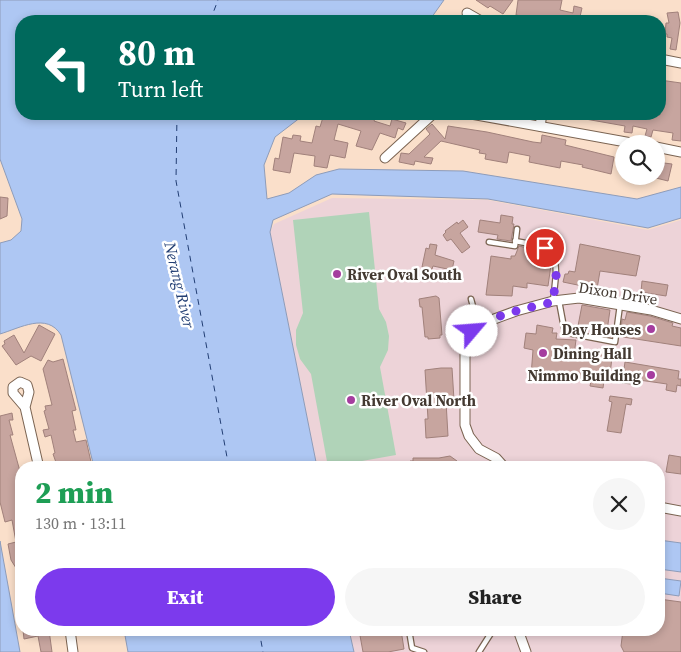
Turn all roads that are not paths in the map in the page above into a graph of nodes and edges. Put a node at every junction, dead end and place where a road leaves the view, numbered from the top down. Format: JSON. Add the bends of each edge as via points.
{"nodes":[{"id":1,"x":467,"y":13,"type":"dead end"},
{"id":2,"x":470,"y":15,"type":"edge"},
{"id":3,"x":666,"y":60,"type":"edge"},
{"id":4,"x":681,"y":63,"type":"edge"},
{"id":5,"x":426,"y":120,"type":"edge"},
{"id":6,"x":506,"y":120,"type":"edge"},
{"id":7,"x":541,"y":120,"type":"edge"},
{"id":8,"x":540,"y":126,"type":"junction"},
{"id":9,"x":615,"y":140,"type":"edge"},
{"id":10,"x":665,"y":149,"type":"edge"},
{"id":11,"x":681,"y":152,"type":"edge"},
{"id":12,"x":385,"y":158,"type":"dead end"},
{"id":13,"x":516,"y":229,"type":"dead end"},
{"id":14,"x":515,"y":241,"type":"junction"},
{"id":15,"x":489,"y":242,"type":"dead end"},
{"id":16,"x":471,"y":298,"type":"dead end"},
{"id":17,"x":556,"y":301,"type":"junction"},
{"id":18,"x":620,"y":305,"type":"junction"},
{"id":19,"x":681,"y":319,"type":"edge"},
{"id":20,"x":478,"y":326,"type":"junction"},
{"id":21,"x":25,"y":407,"type":"dead end"},
{"id":22,"x":37,"y":461,"type":"edge"},
{"id":23,"x":499,"y":461,"type":"edge"},
{"id":24,"x":665,"y":508,"type":"edge"},
{"id":25,"x":681,"y":511,"type":"edge"},
{"id":26,"x":71,"y":636,"type":"edge"},
{"id":27,"x":410,"y":636,"type":"edge"},
{"id":28,"x":489,"y":636,"type":"edge"},
{"id":29,"x":520,"y":636,"type":"edge"},
{"id":30,"x":73,"y":652,"type":"edge"},
{"id":31,"x":424,"y":652,"type":"edge"},
{"id":32,"x":479,"y":652,"type":"edge"},
{"id":33,"x":526,"y":652,"type":"edge"}],
"edges":[{"from":1,"to":2,"type":"street"},
{"from":3,"to":4,"type":"street"},
{"from":5,"to":12,"type":"street"},
{"from":6,"to":8,"type":"street"},
{"from":7,"to":8,"type":"street"},
{"from":8,"to":9,"type":"street"},
{"from":10,"to":11,"type":"street"},
{"from":13,"to":14,"type":"lane"},
{"from":14,"to":15,"type":"lane","via":[[515,246]]},
{"from":14,"to":17,"type":"lane","via":[[545,248],[554,257]]},
{"from":16,"to":20,"type":"lane"},
{"from":17,"to":18,"type":"street","name":"Dixon Drive","via":[[579,298]]},
{"from":17,"to":18,"type":"lane","via":[[568,333],[615,342]]},
{"from":17,"to":20,"type":"street","name":"Dixon Drive","via":[[516,311]]},
{"from":18,"to":19,"type":"street","name":"Dixon Drive"},
{"from":20,"to":23,"type":"street","via":[[467,340],[465,354],[465,425],[480,449]]},
{"from":21,"to":22,"type":"street"},
{"from":24,"to":25,"type":"street"},
{"from":26,"to":30,"type":"street"},
{"from":27,"to":31,"type":"lane","via":[[412,648]]},
{"from":28,"to":32,"type":"lane"},
{"from":29,"to":33,"type":"street"}]}
